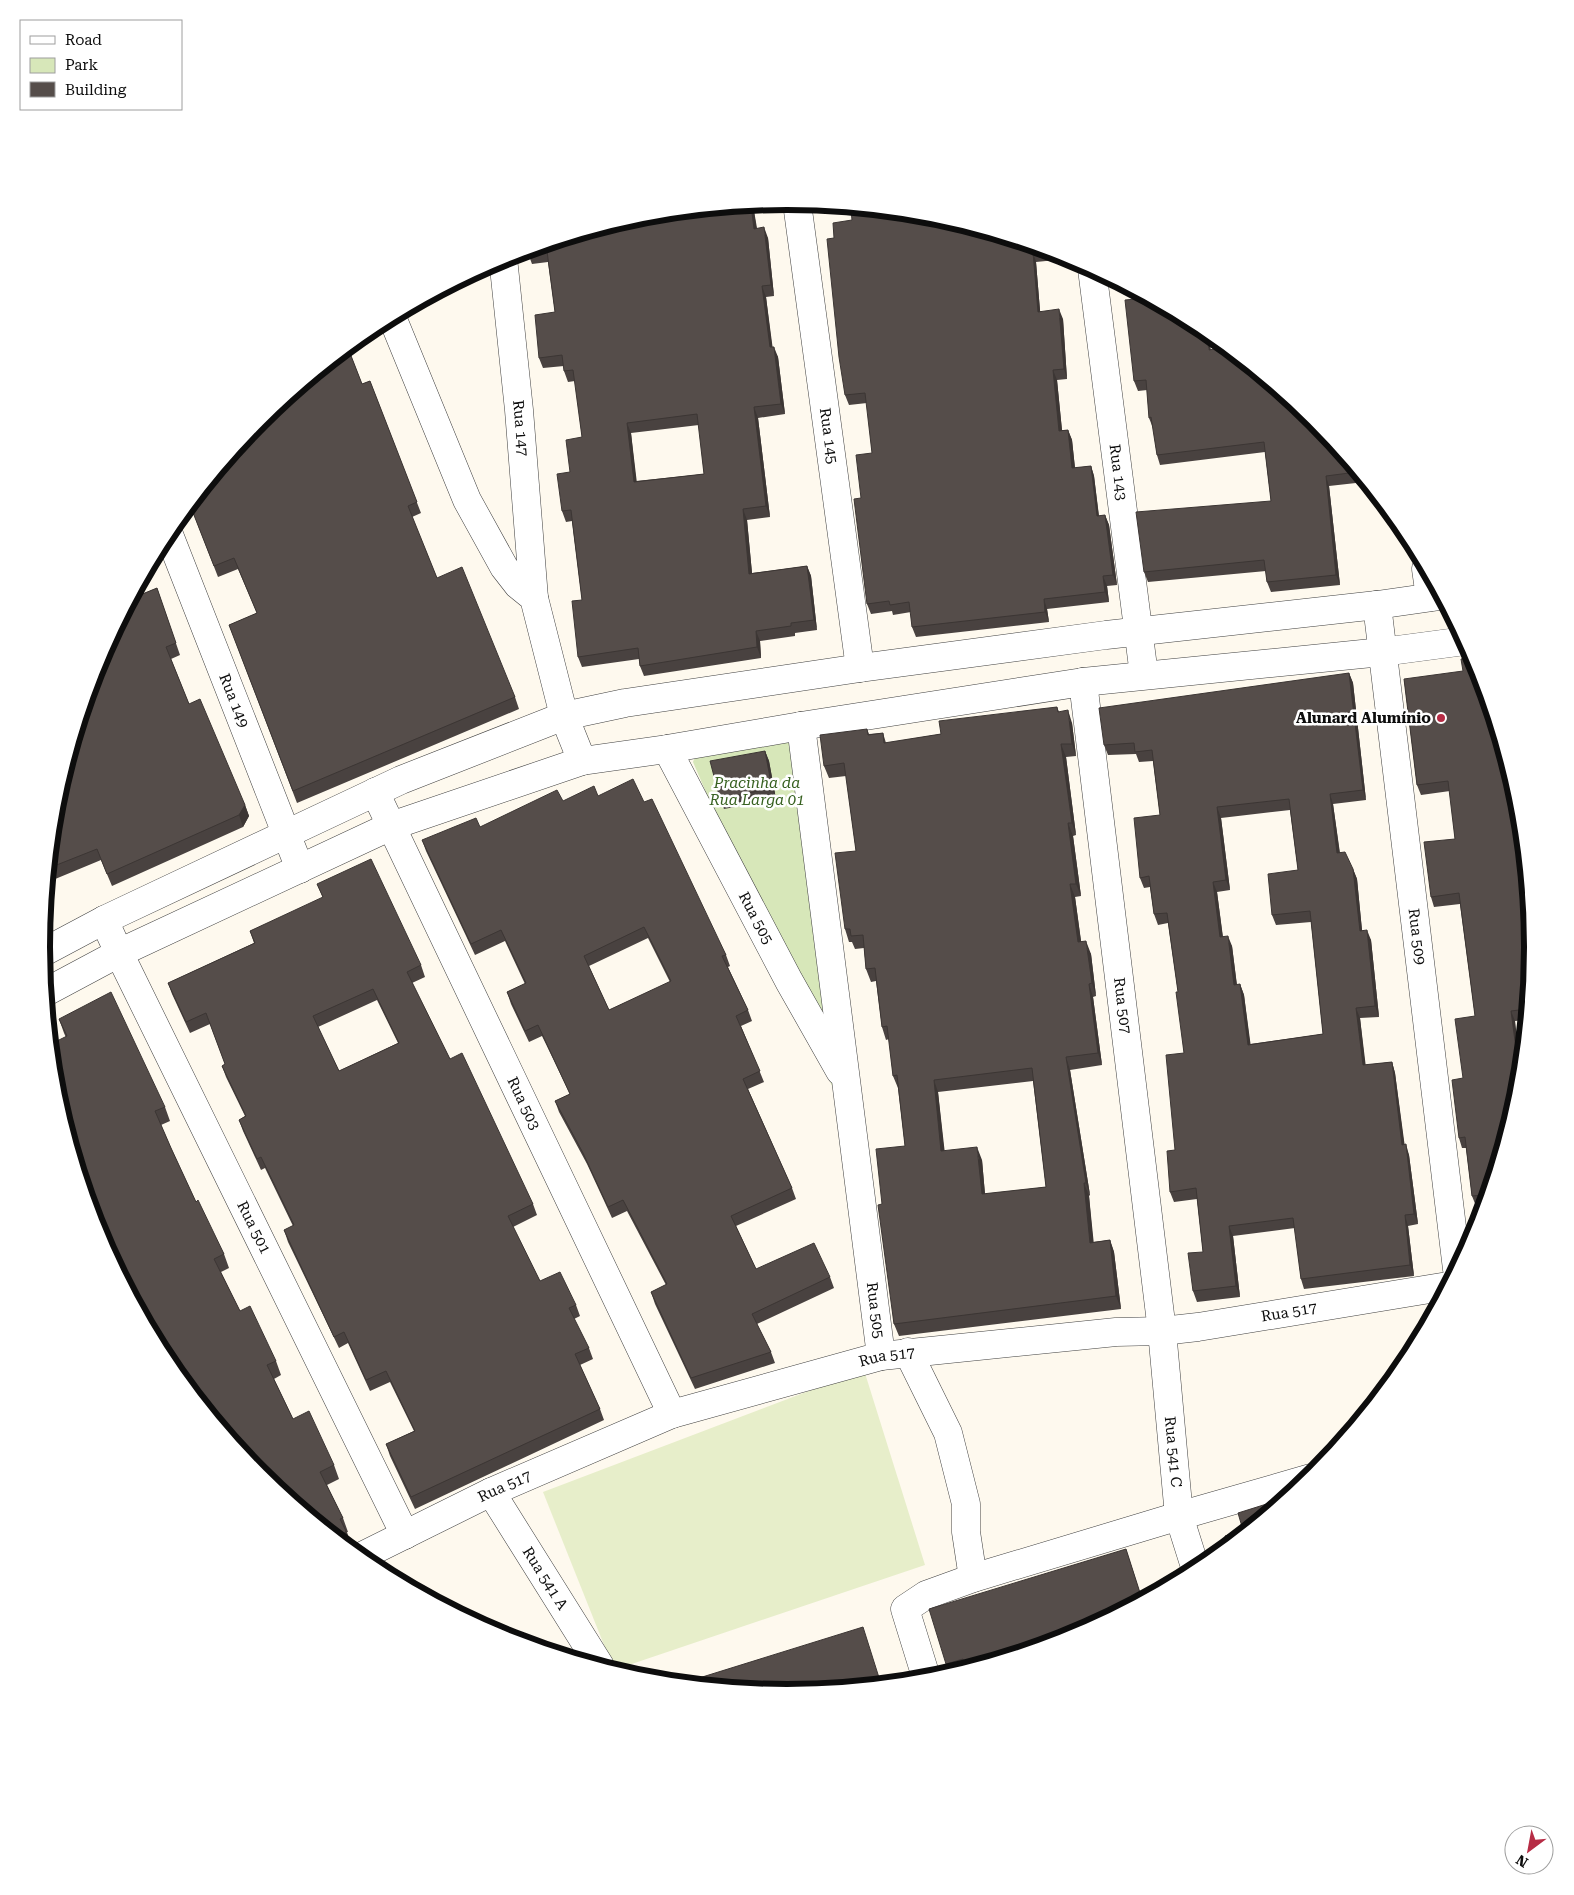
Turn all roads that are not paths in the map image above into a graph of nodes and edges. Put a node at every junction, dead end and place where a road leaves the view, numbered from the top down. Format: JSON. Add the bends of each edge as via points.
{"nodes":[{"id":1,"x":798,"y":210,"type":"edge"},
{"id":2,"x":504,"y":267,"type":"edge"},
{"id":3,"x":1093,"y":278,"type":"edge"},
{"id":4,"x":395,"y":324,"type":"edge"},
{"id":5,"x":172,"y":542,"type":"edge"},
{"id":6,"x":1435,"y":596,"type":"edge"},
{"id":7,"x":534,"y":598,"type":"junction"},
{"id":8,"x":1377,"y":605,"type":"junction"},
{"id":9,"x":1140,"y":631,"type":"junction"},
{"id":10,"x":1457,"y":642,"type":"edge"},
{"id":11,"x":1382,"y":652,"type":"junction"},
{"id":12,"x":860,"y":668,"type":"junction"},
{"id":13,"x":1144,"y":675,"type":"junction"},
{"id":14,"x":1083,"y":682,"type":"junction"},
{"id":15,"x":564,"y":716,"type":"junction"},
{"id":16,"x":801,"y":726,"type":"junction"},
{"id":17,"x":667,"y":749,"type":"junction"},
{"id":18,"x":582,"y":761,"type":"junction"},
{"id":19,"x":375,"y":792,"type":"junction"},
{"id":20,"x":391,"y":826,"type":"junction"},
{"id":21,"x":286,"y":835,"type":"junction"},
{"id":22,"x":300,"y":869,"type":"junction"},
{"id":23,"x":104,"y":920,"type":"junction"},
{"id":24,"x":50,"y":949,"type":"edge"},
{"id":25,"x":119,"y":953,"type":"junction"},
{"id":26,"x":52,"y":989,"type":"edge"},
{"id":27,"x":848,"y":1085,"type":"junction"},
{"id":28,"x":1456,"y":1257,"type":"edge"},
{"id":29,"x":1440,"y":1287,"type":"edge"},
{"id":30,"x":1162,"y":1331,"type":"junction"},
{"id":31,"x":908,"y":1352,"type":"junction"},
{"id":32,"x":881,"y":1356,"type":"junction"},
{"id":33,"x":672,"y":1414,"type":"junction"},
{"id":34,"x":1293,"y":1483,"type":"edge"},
{"id":35,"x":491,"y":1492,"type":"junction"},
{"id":36,"x":1179,"y":1516,"type":"junction"},
{"id":37,"x":405,"y":1535,"type":"junction"},
{"id":38,"x":368,"y":1553,"type":"edge"},
{"id":39,"x":1193,"y":1562,"type":"edge"},
{"id":40,"x":973,"y":1578,"type":"junction"},
{"id":41,"x":596,"y":1659,"type":"edge"},
{"id":42,"x":924,"y":1671,"type":"edge"}],
"edges":[{"from":1,"to":12,"type":"street","name":"Rua 145"},
{"from":2,"to":7,"type":"street","name":"Rua 147"},
{"from":3,"to":9,"type":"street","name":"Rua 143"},
{"from":4,"to":7,"type":"street","via":[[467,500],[504,568]]},
{"from":5,"to":21,"type":"street","name":"Rua 149"},
{"from":6,"to":8,"type":"street"},
{"from":7,"to":15,"type":"street","name":"Rua 147"},
{"from":8,"to":9,"type":"street"},
{"from":8,"to":11,"type":"street","name":"Rua 509"},
{"from":9,"to":12,"type":"street"},
{"from":9,"to":13,"type":"street","name":"Rua 143"},
{"from":10,"to":11,"type":"street"},
{"from":11,"to":13,"type":"street"},
{"from":11,"to":28,"type":"street","name":"Rua 509"},
{"from":12,"to":15,"type":"street","via":[[625,702]]},
{"from":13,"to":14,"type":"street"},
{"from":14,"to":16,"type":"street"},
{"from":14,"to":30,"type":"street","name":"Rua 507"},
{"from":15,"to":18,"type":"street","name":"Rua 147"},
{"from":15,"to":19,"type":"street"},
{"from":16,"to":17,"type":"street"},
{"from":16,"to":27,"type":"street","name":"Rua 505"},
{"from":17,"to":18,"type":"street"},
{"from":17,"to":27,"type":"street","name":"Rua 505","via":[[789,981]]},
{"from":18,"to":20,"type":"street"},
{"from":19,"to":20,"type":"street","name":"Rua 503"},
{"from":19,"to":21,"type":"street"},
{"from":20,"to":22,"type":"street"},
{"from":20,"to":33,"type":"street","name":"Rua 503"},
{"from":21,"to":22,"type":"street","name":"Rua 149"},
{"from":21,"to":23,"type":"street"},
{"from":22,"to":25,"type":"street"},
{"from":23,"to":24,"type":"street"},
{"from":23,"to":25,"type":"street","name":"Rua 501"},
{"from":25,"to":26,"type":"street"},
{"from":25,"to":37,"type":"street","name":"Rua 501"},
{"from":27,"to":32,"type":"street","name":"Rua 505"},
{"from":29,"to":30,"type":"street","name":"Rua 517"},
{"from":30,"to":31,"type":"street","name":"Rua 517","via":[[1116,1332]]},
{"from":30,"to":36,"type":"street","name":"Rua 541 C"},
{"from":31,"to":32,"type":"street","name":"Rua 517"},
{"from":31,"to":40,"type":"street","via":[[948,1433],[966,1504],[966,1532]]},
{"from":32,"to":33,"type":"street","name":"Rua 517"},
{"from":33,"to":35,"type":"street","name":"Rua 517"},
{"from":34,"to":36,"type":"street"},
{"from":35,"to":37,"type":"street","name":"Rua 517"},
{"from":35,"to":41,"type":"street","name":"Rua 541 A"},
{"from":36,"to":39,"type":"street","name":"Rua 541 C"},
{"from":36,"to":40,"type":"street"},
{"from":37,"to":38,"type":"street","name":"Rua 517"},
{"from":40,"to":42,"type":"street","via":[[926,1595],[904,1610]]}]}
